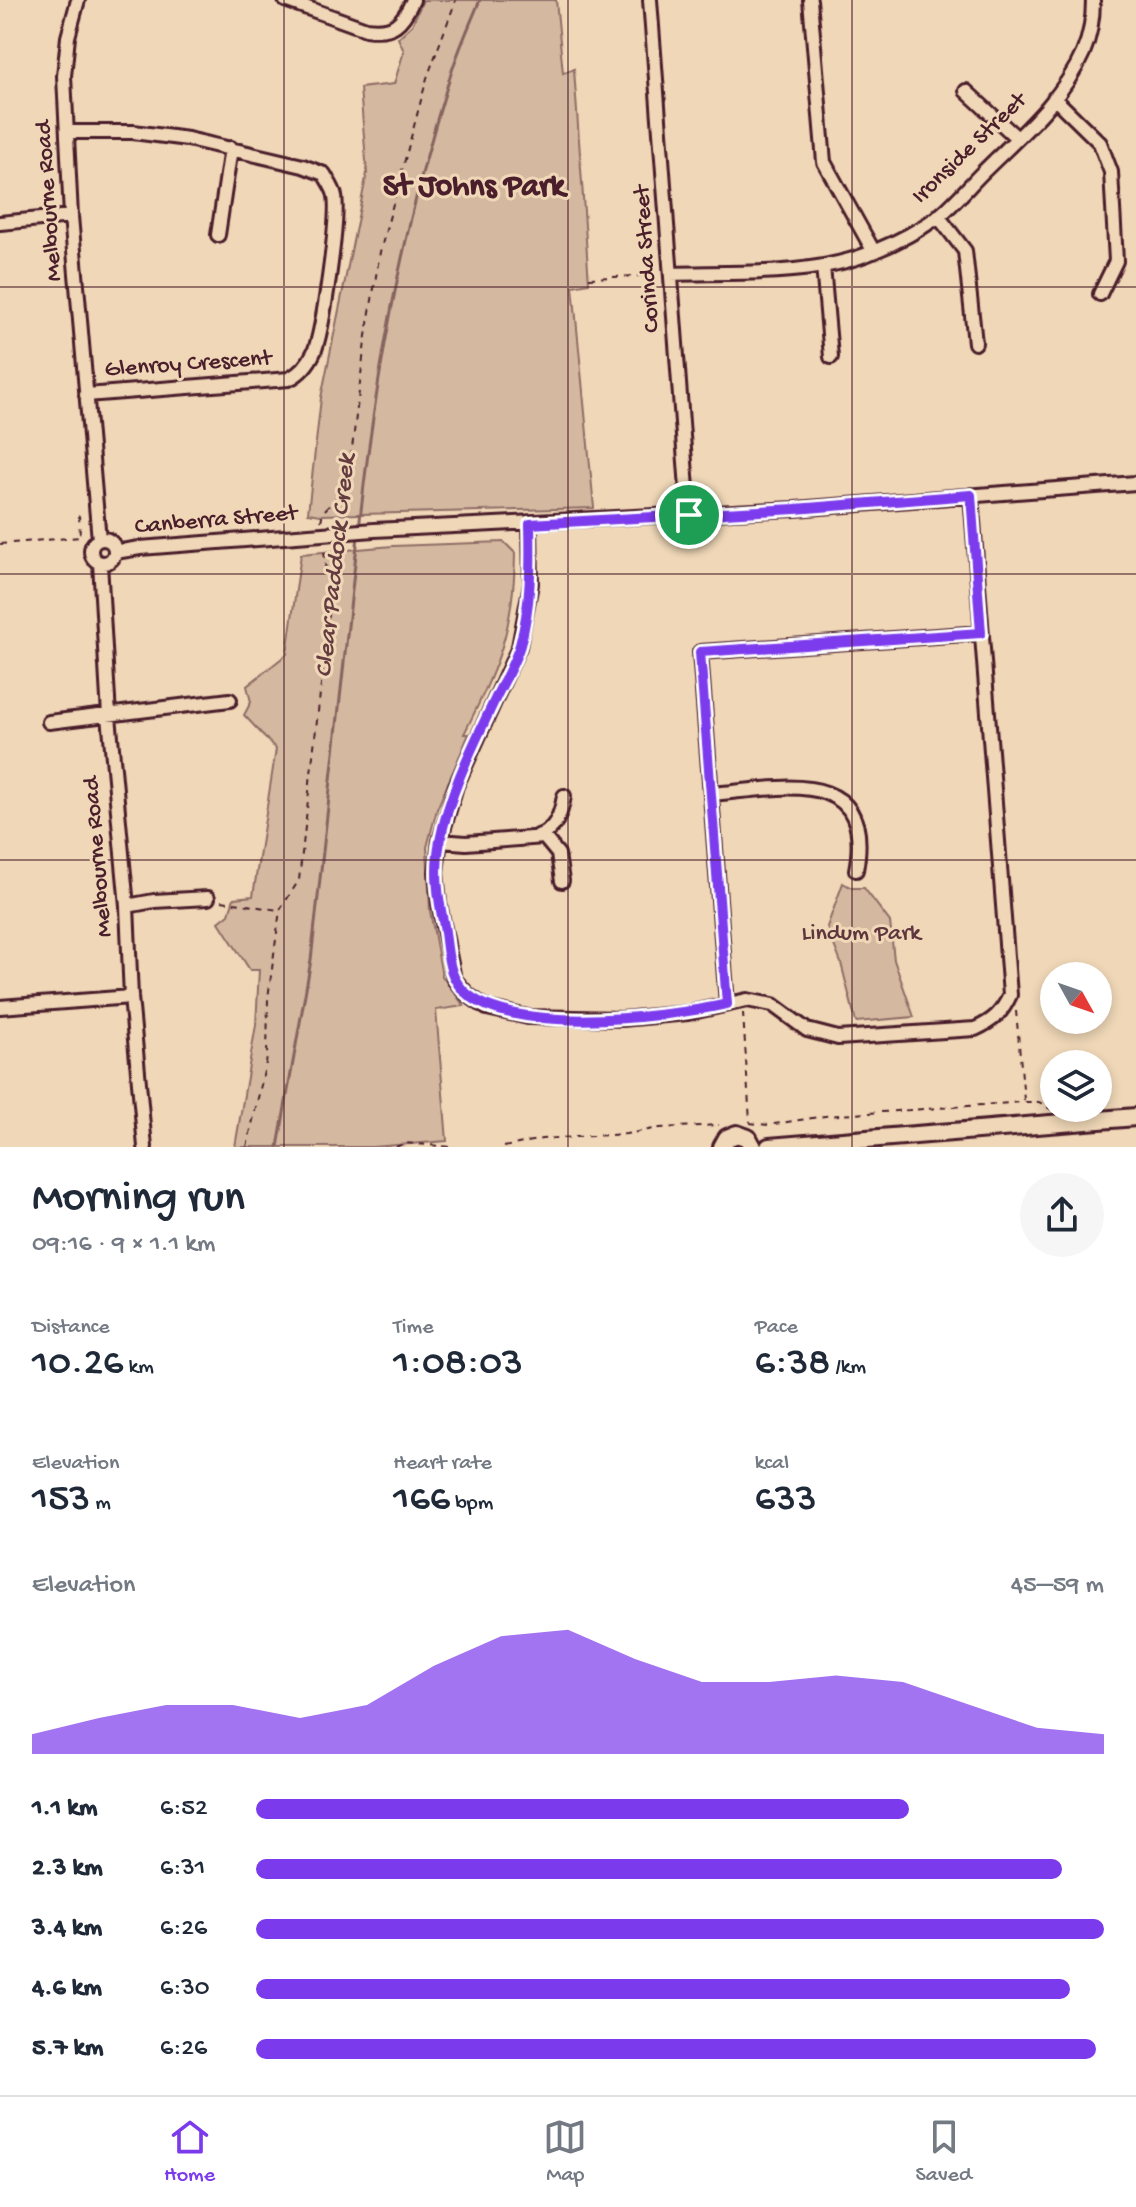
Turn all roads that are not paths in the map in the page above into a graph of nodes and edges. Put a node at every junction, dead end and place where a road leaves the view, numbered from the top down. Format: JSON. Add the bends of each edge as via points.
{"nodes":[{"id":1,"x":285,"y":0,"type":"edge"},
{"id":2,"x":413,"y":0,"type":"edge"},
{"id":3,"x":650,"y":0,"type":"edge"},
{"id":4,"x":810,"y":0,"type":"edge"},
{"id":5,"x":1093,"y":0,"type":"edge"},
{"id":6,"x":75,"y":1,"type":"edge"},
{"id":7,"x":966,"y":91,"type":"dead end"},
{"id":8,"x":1054,"y":98,"type":"junction"},
{"id":9,"x":67,"y":132,"type":"junction"},
{"id":10,"x":1017,"y":138,"type":"junction"},
{"id":11,"x":231,"y":148,"type":"junction"},
{"id":12,"x":71,"y":216,"type":"junction"},
{"id":13,"x":938,"y":216,"type":"junction"},
{"id":14,"x":0,"y":223,"type":"edge"},
{"id":15,"x":218,"y":235,"type":"dead end"},
{"id":16,"x":874,"y":252,"type":"junction"},
{"id":17,"x":823,"y":266,"type":"junction"},
{"id":18,"x":671,"y":274,"type":"junction"},
{"id":19,"x":1100,"y":294,"type":"dead end"},
{"id":20,"x":975,"y":343,"type":"dead end"},
{"id":21,"x":831,"y":357,"type":"dead end"},
{"id":22,"x":86,"y":395,"type":"junction"},
{"id":23,"x":1136,"y":483,"type":"edge"},
{"id":24,"x":971,"y":495,"type":"junction"},
{"id":25,"x":689,"y":515,"type":"junction"},
{"id":26,"x":530,"y":524,"type":"junction"},
{"id":27,"x":99,"y":540,"type":"junction"},
{"id":28,"x":115,"y":552,"type":"junction"},
{"id":29,"x":100,"y":563,"type":"junction"},
{"id":30,"x":981,"y":633,"type":"junction"},
{"id":31,"x":230,"y":700,"type":"dead end"},
{"id":32,"x":109,"y":716,"type":"junction"},
{"id":33,"x":49,"y":722,"type":"dead end"},
{"id":34,"x":711,"y":794,"type":"junction"},
{"id":35,"x":564,"y":796,"type":"dead end"},
{"id":36,"x":538,"y":836,"type":"junction"},
{"id":37,"x":440,"y":841,"type":"junction"},
{"id":38,"x":856,"y":870,"type":"dead end"},
{"id":39,"x":562,"y":881,"type":"dead end"},
{"id":40,"x":208,"y":898,"type":"road end"},
{"id":41,"x":127,"y":906,"type":"junction"},
{"id":42,"x":131,"y":997,"type":"junction"},
{"id":43,"x":727,"y":1004,"type":"junction"},
{"id":44,"x":0,"y":1007,"type":"edge"},
{"id":45,"x":1136,"y":1117,"type":"edge"},
{"id":46,"x":145,"y":1147,"type":"edge"},
{"id":47,"x":722,"y":1147,"type":"edge"},
{"id":48,"x":753,"y":1147,"type":"edge"},
{"id":49,"x":769,"y":1147,"type":"edge"}],
"edges":[{"from":1,"to":2,"type":"street","via":[[379,31],[403,20]]},
{"from":3,"to":18,"type":"street","name":"Corinda Street"},
{"from":4,"to":16,"type":"street","via":[[824,162]]},
{"from":5,"to":8,"type":"street","name":"Ironside Street","via":[[1084,52]]},
{"from":6,"to":9,"type":"street","name":"Melbourne Road","via":[[64,76]]},
{"from":7,"to":10,"type":"street"},
{"from":8,"to":10,"type":"street","name":"Ironside Street"},
{"from":8,"to":19,"type":"street","via":[[1100,143],[1111,172],[1116,261]]},
{"from":9,"to":11,"type":"street","name":"Glenroy Crescent","via":[[133,132]]},
{"from":9,"to":12,"type":"street","name":"Melbourne Road"},
{"from":10,"to":13,"type":"street","name":"Ironside Street"},
{"from":11,"to":15,"type":"street"},
{"from":11,"to":22,"type":"street","name":"Glenroy Crescent","via":[[324,174],[335,194],[335,226],[315,351],[302,372],[289,379]]},
{"from":12,"to":14,"type":"street"},
{"from":12,"to":22,"type":"street","name":"Melbourne Road"},
{"from":13,"to":16,"type":"street","name":"Ironside Street"},
{"from":13,"to":20,"type":"street","via":[[965,251]]},
{"from":16,"to":17,"type":"street","name":"Ironside Street"},
{"from":17,"to":18,"type":"street","name":"Ironside Street"},
{"from":17,"to":21,"type":"street"},
{"from":18,"to":25,"type":"street","name":"Corinda Street"},
{"from":22,"to":27,"type":"street","name":"Melbourne Road"},
{"from":23,"to":24,"type":"street","name":"Canberra Street"},
{"from":24,"to":25,"type":"street","name":"Canberra Street"},
{"from":24,"to":30,"type":"street"},
{"from":25,"to":26,"type":"street","name":"Canberra Street"},
{"from":26,"to":28,"type":"street","name":"Canberra Street","via":[[374,530]]},
{"from":26,"to":37,"type":"street","via":[[531,584],[519,647],[456,786]]},
{"from":27,"to":28,"type":"street","via":[[112,543]]},
{"from":27,"to":29,"type":"street","via":[[91,553]]},
{"from":28,"to":29,"type":"street","via":[[110,561]]},
{"from":29,"to":32,"type":"street","name":"Melbourne Road"},
{"from":30,"to":34,"type":"street","via":[[700,652]]},
{"from":30,"to":43,"type":"street","via":[[1010,977],[1003,1011],[975,1029],[838,1038],[807,1030],[773,1005],[747,1000]]},
{"from":31,"to":32,"type":"street"},
{"from":32,"to":33,"type":"street"},
{"from":32,"to":41,"type":"street","name":"Melbourne Road"},
{"from":34,"to":38,"type":"street","via":[[806,787],[830,793],[853,817],[860,849]]},
{"from":34,"to":43,"type":"street"},
{"from":35,"to":36,"type":"street","via":[[552,829]]},
{"from":36,"to":37,"type":"street"},
{"from":36,"to":39,"type":"street","via":[[558,854]]},
{"from":37,"to":43,"type":"street","via":[[439,903],[454,979],[487,1008],[528,1017],[622,1019]]},
{"from":40,"to":41,"type":"street"},
{"from":41,"to":42,"type":"street","name":"Melbourne Road"},
{"from":42,"to":44,"type":"street"},
{"from":42,"to":46,"type":"street","name":"Melbourne Road"},
{"from":45,"to":49,"type":"main road"},
{"from":47,"to":48,"type":"main road","via":[[737,1134]]}]}
